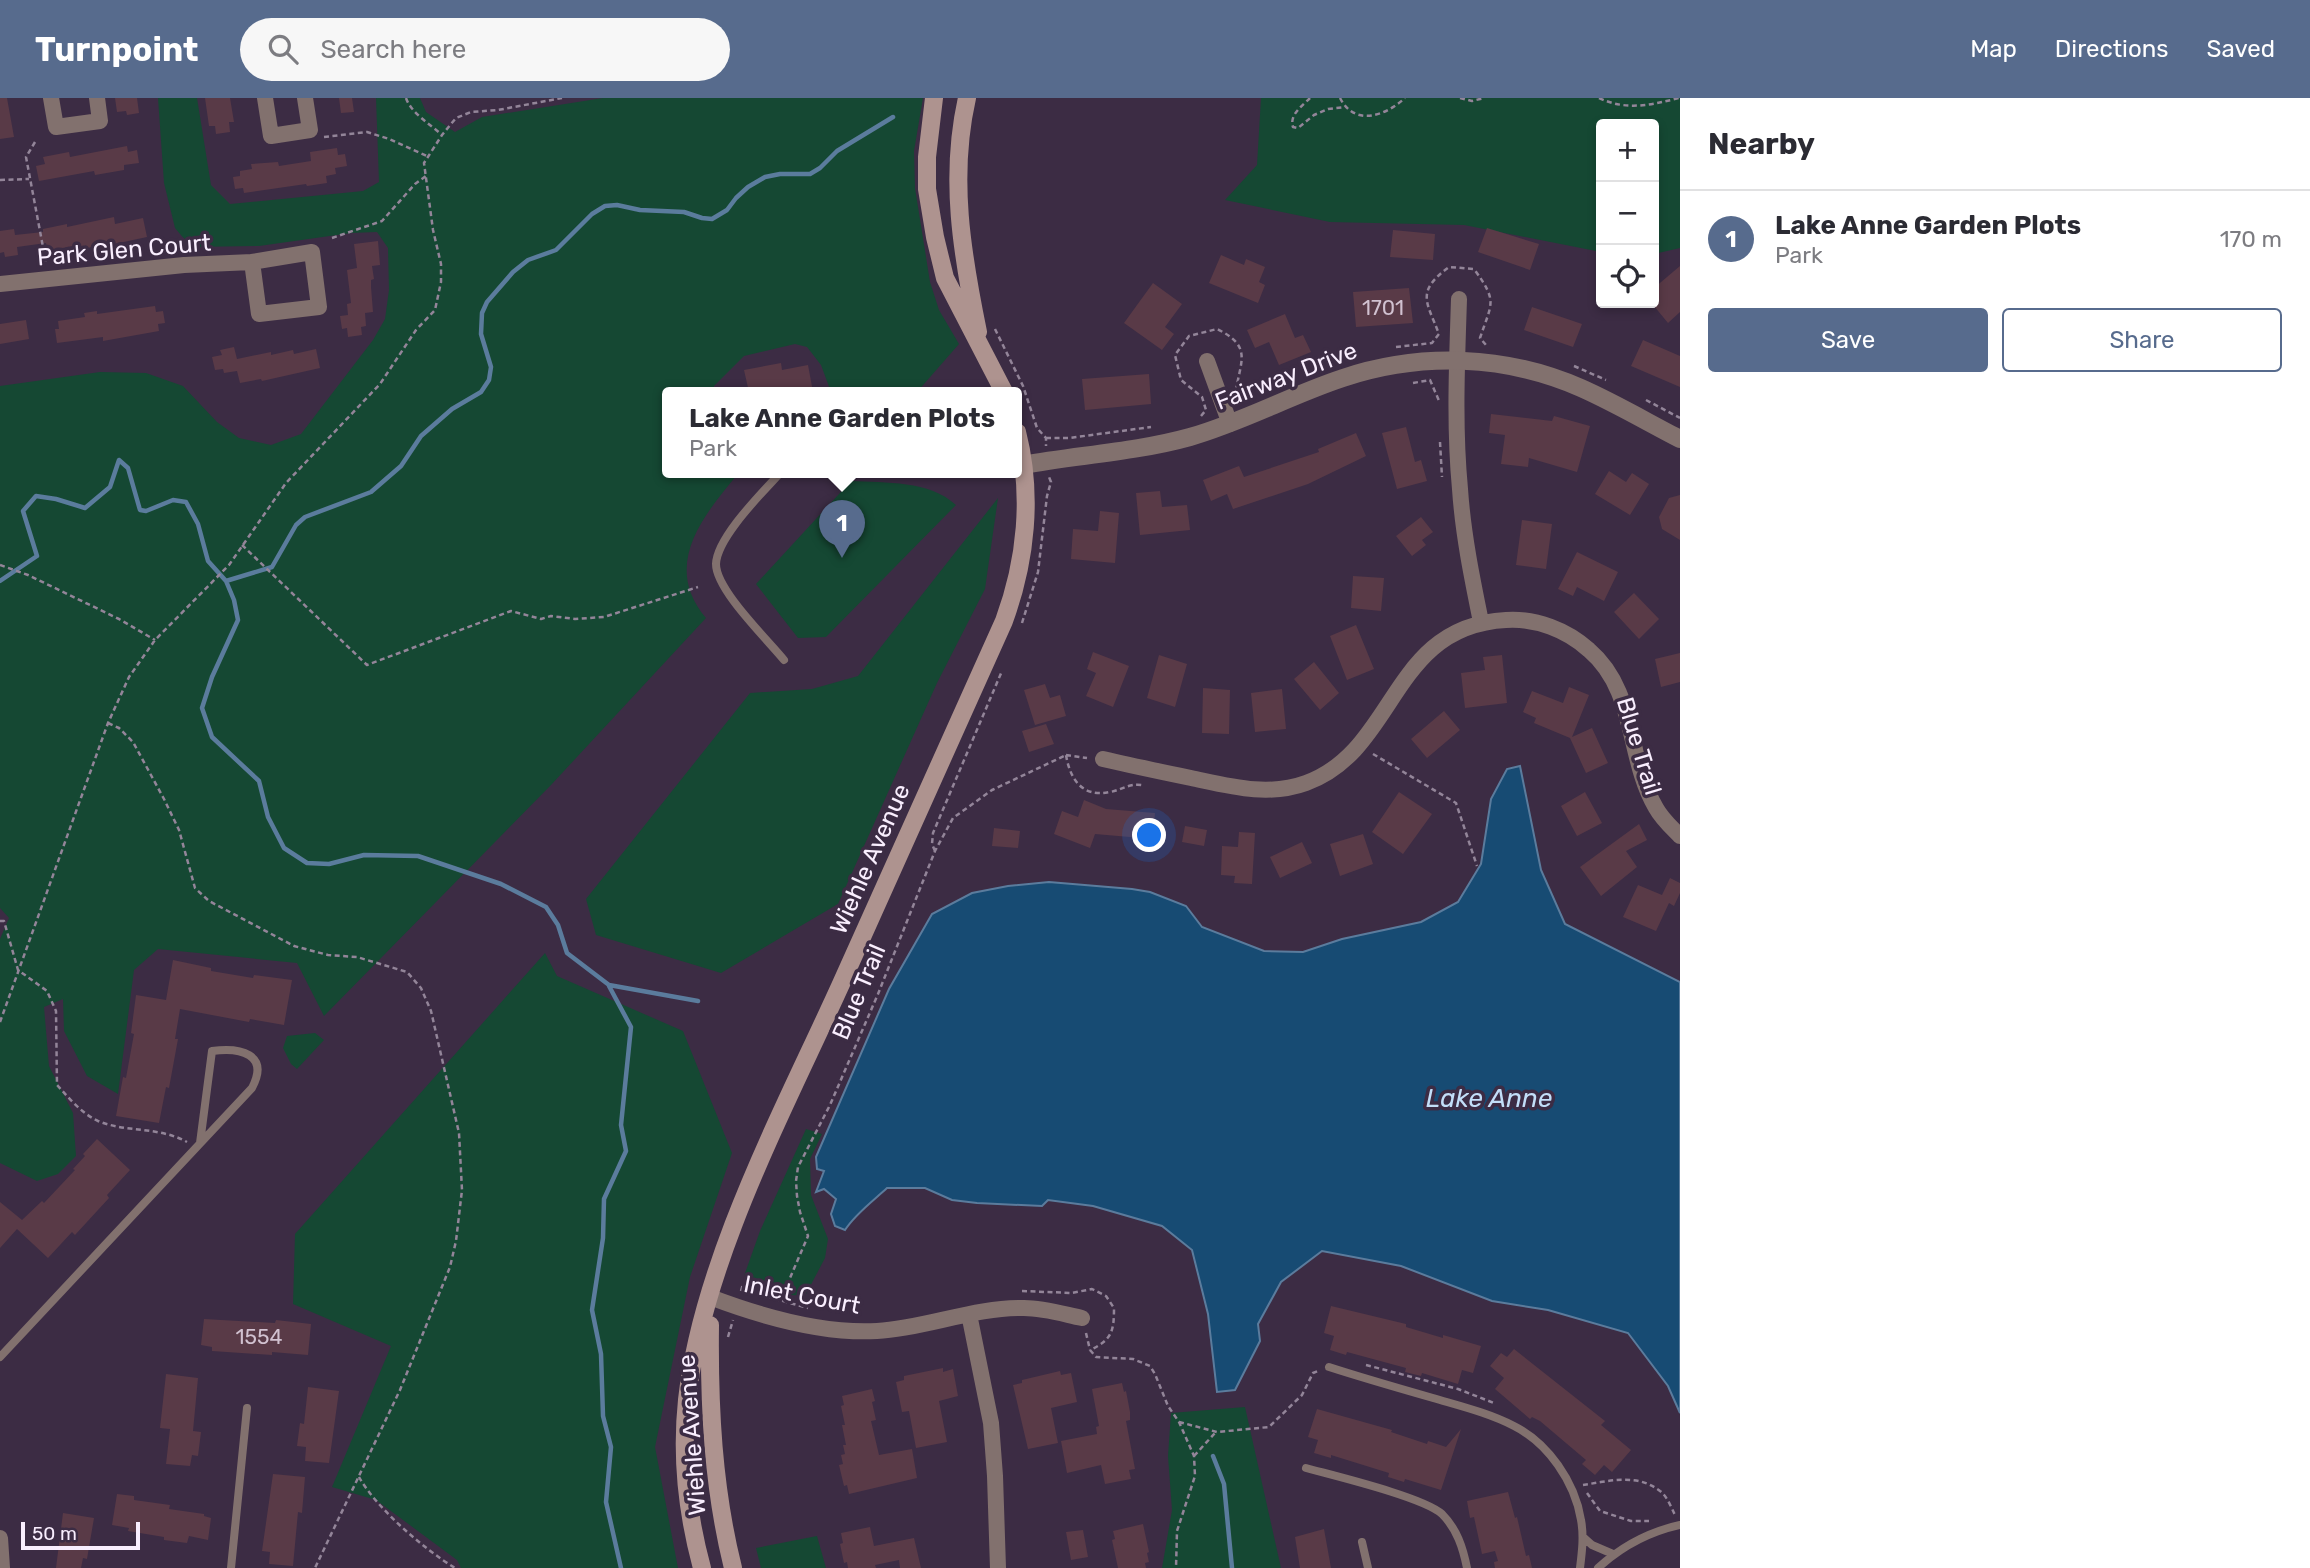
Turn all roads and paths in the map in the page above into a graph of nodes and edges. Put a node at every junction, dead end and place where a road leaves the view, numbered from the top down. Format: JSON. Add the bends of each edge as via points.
{"nodes":[{"id":1,"x":51,"y":98,"type":"edge"},
{"id":2,"x":97,"y":98,"type":"edge"},
{"id":3,"x":265,"y":98,"type":"edge"},
{"id":4,"x":305,"y":98,"type":"edge"},
{"id":5,"x":405,"y":98,"type":"edge"},
{"id":6,"x":562,"y":98,"type":"edge"},
{"id":7,"x":934,"y":98,"type":"edge"},
{"id":8,"x":967,"y":98,"type":"edge"},
{"id":9,"x":1310,"y":98,"type":"edge"},
{"id":10,"x":1340,"y":98,"type":"edge"},
{"id":11,"x":1405,"y":98,"type":"edge"},
{"id":12,"x":1460,"y":98,"type":"edge"},
{"id":13,"x":1484,"y":98,"type":"edge"},
{"id":14,"x":1599,"y":98,"type":"edge"},
{"id":15,"x":1679,"y":98,"type":"edge"},
{"id":16,"x":1345,"y":107,"type":"junction"},
{"id":17,"x":442,"y":135,"type":"junction"},
{"id":18,"x":316,"y":138,"type":"dead end"},
{"id":19,"x":35,"y":142,"type":"dead end"},
{"id":20,"x":427,"y":156,"type":"junction"},
{"id":21,"x":426,"y":176,"type":"junction"},
{"id":22,"x":29,"y":179,"type":"junction"},
{"id":23,"x":0,"y":180,"type":"edge"},
{"id":24,"x":332,"y":239,"type":"dead end"},
{"id":25,"x":252,"y":262,"type":"junction"},
{"id":26,"x":47,"y":270,"type":"dead end"},
{"id":27,"x":0,"y":284,"type":"edge"},
{"id":28,"x":1459,"y":299,"type":"dead end"},
{"id":29,"x":993,"y":324,"type":"dead end"},
{"id":30,"x":981,"y":346,"type":"junction"},
{"id":31,"x":1457,"y":360,"type":"junction"},
{"id":32,"x":1207,"y":361,"type":"dead end"},
{"id":33,"x":1413,"y":383,"type":"dead end"},
{"id":34,"x":1002,"y":387,"type":"edge"},
{"id":35,"x":1240,"y":398,"type":"dead end"},
{"id":36,"x":1440,"y":404,"type":"dead end"},
{"id":37,"x":1197,"y":421,"type":"dead end"},
{"id":38,"x":1230,"y":424,"type":"junction"},
{"id":39,"x":1155,"y":427,"type":"dead end"},
{"id":40,"x":1046,"y":438,"type":"junction"},
{"id":41,"x":1440,"y":439,"type":"dead end"},
{"id":42,"x":1680,"y":439,"type":"edge"},
{"id":43,"x":1047,"y":461,"type":"junction"},
{"id":44,"x":1440,"y":462,"type":"dead end"},
{"id":45,"x":1022,"y":466,"type":"edge"},
{"id":46,"x":776,"y":478,"type":"edge"},
{"id":47,"x":1021,"y":478,"type":"edge"},
{"id":48,"x":1058,"y":479,"type":"dead end"},
{"id":49,"x":1051,"y":482,"type":"dead end"},
{"id":50,"x":242,"y":545,"type":"junction"},
{"id":51,"x":0,"y":565,"type":"edge"},
{"id":52,"x":698,"y":587,"type":"dead end"},
{"id":53,"x":1481,"y":622,"type":"junction"},
{"id":54,"x":155,"y":640,"type":"junction"},
{"id":55,"x":784,"y":660,"type":"dead end"},
{"id":56,"x":108,"y":723,"type":"junction"},
{"id":57,"x":1373,"y":754,"type":"dead end"},
{"id":58,"x":1103,"y":760,"type":"joint"},
{"id":59,"x":1680,"y":836,"type":"edge"},
{"id":60,"x":1477,"y":866,"type":"dead end"},
{"id":61,"x":0,"y":921,"type":"edge"},
{"id":62,"x":18,"y":970,"type":"junction"},
{"id":63,"x":0,"y":1022,"type":"edge"},
{"id":64,"x":198,"y":1145,"type":"junction"},
{"id":65,"x":710,"y":1297,"type":"junction"},
{"id":66,"x":783,"y":1302,"type":"dead end"},
{"id":67,"x":736,"y":1307,"type":"junction"},
{"id":68,"x":969,"y":1314,"type":"junction"},
{"id":69,"x":1082,"y":1318,"type":"dead end"},
{"id":70,"x":726,"y":1340,"type":"dead end"},
{"id":71,"x":1090,"y":1350,"type":"dead end"},
{"id":72,"x":0,"y":1357,"type":"edge"},
{"id":73,"x":1329,"y":1367,"type":"joint"},
{"id":74,"x":247,"y":1408,"type":"dead end"},
{"id":75,"x":1179,"y":1422,"type":"junction"},
{"id":76,"x":1217,"y":1432,"type":"junction"},
{"id":77,"x":1194,"y":1456,"type":"junction"},
{"id":78,"x":1306,"y":1468,"type":"dead end"},
{"id":79,"x":359,"y":1477,"type":"junction"},
{"id":80,"x":1582,"y":1485,"type":"dead end"},
{"id":81,"x":1675,"y":1515,"type":"dead end"},
{"id":82,"x":1680,"y":1525,"type":"edge"},
{"id":83,"x":1583,"y":1537,"type":"junction"},
{"id":84,"x":0,"y":1538,"type":"edge"},
{"id":85,"x":1362,"y":1542,"type":"dead end"},
{"id":86,"x":1613,"y":1554,"type":"junction"},
{"id":87,"x":2,"y":1568,"type":"edge"},
{"id":88,"x":230,"y":1568,"type":"edge"},
{"id":89,"x":315,"y":1568,"type":"edge"},
{"id":90,"x":455,"y":1568,"type":"edge"},
{"id":91,"x":702,"y":1568,"type":"edge"},
{"id":92,"x":733,"y":1568,"type":"edge"},
{"id":93,"x":998,"y":1568,"type":"edge"},
{"id":94,"x":1176,"y":1568,"type":"edge"},
{"id":95,"x":1368,"y":1568,"type":"edge"},
{"id":96,"x":1467,"y":1568,"type":"edge"},
{"id":97,"x":1580,"y":1568,"type":"edge"},
{"id":98,"x":1598,"y":1568,"type":"edge"}],
"edges":[{"from":1,"to":2,"type":"street","via":[[56,127],[100,121]]},
{"from":3,"to":4,"type":"street","via":[[271,136],[310,130]]},
{"from":5,"to":17,"type":"path"},
{"from":6,"to":17,"type":"path","via":[[471,112],[456,118]]},
{"from":7,"to":30,"type":"main road","via":[[927,157],[930,214],[945,278]]},
{"from":8,"to":30,"type":"main road","via":[[958,207]]},
{"from":9,"to":16,"type":"path","via":[[1293,116],[1293,127],[1328,109]]},
{"from":10,"to":16,"type":"path"},
{"from":11,"to":16,"type":"path","via":[[1387,112],[1369,117]]},
{"from":12,"to":13,"type":"path"},
{"from":14,"to":15,"type":"path","via":[[1634,107]]},
{"from":17,"to":20,"type":"path"},
{"from":18,"to":20,"type":"path","via":[[367,132]]},
{"from":19,"to":22,"type":"path","via":[[26,157]]},
{"from":20,"to":21,"type":"path"},
{"from":21,"to":24,"type":"path","via":[[382,220]]},
{"from":21,"to":50,"type":"path","via":[[441,264],[435,310],[380,384],[286,483]]},
{"from":22,"to":23,"type":"path"},
{"from":22,"to":26,"type":"path"},
{"from":25,"to":25,"type":"street","name":"Park Glen Court","via":[[312,252],[320,307],[260,314]]},
{"from":25,"to":27,"type":"street","name":"Park Glen Court"},
{"from":28,"to":31,"type":"street"},
{"from":29,"to":40,"type":"path","via":[[1037,428]]},
{"from":30,"to":34,"type":"main road"},
{"from":31,"to":38,"type":"street","name":"Fairway Drive","via":[[1375,368]]},
{"from":31,"to":42,"type":"street","name":"Fairway Drive","via":[[1550,376]]},
{"from":31,"to":53,"type":"street","via":[[1460,489]]},
{"from":32,"to":38,"type":"street"},
{"from":33,"to":36,"type":"path","via":[[1430,380]]},
{"from":35,"to":37,"type":"path","via":[[1236,390],[1243,365],[1231,335],[1217,329],[1189,336],[1175,355],[1181,380],[1202,397],[1206,410]]},
{"from":38,"to":43,"type":"street","name":"Fairway Drive","via":[[1156,444]]},
{"from":39,"to":40,"type":"path"},
{"from":40,"to":43,"type":"path"},
{"from":41,"to":44,"type":"path"},
{"from":43,"to":45,"type":"street","name":"Fairway Drive"},
{"from":46,"to":55,"type":"lane","via":[[729,531],[716,563],[722,587]]},
{"from":47,"to":65,"type":"main road","name":"Wiehle Avenue","via":[[1025,532],[1015,590],[1004,621],[770,1141]]},
{"from":48,"to":49,"type":"path"},
{"from":50,"to":52,"type":"path","via":[[367,664],[511,611],[541,619],[604,617]]},
{"from":50,"to":54,"type":"path","via":[[229,565]]},
{"from":51,"to":54,"type":"path"},
{"from":53,"to":58,"type":"street","via":[[1439,641],[1423,655],[1357,748],[1342,763],[1305,784],[1263,791],[1243,789]]},
{"from":53,"to":59,"type":"street","via":[[1512,619],[1554,628],[1601,661],[1623,698],[1656,808]]},
{"from":54,"to":56,"type":"path","via":[[129,677]]},
{"from":56,"to":62,"type":"path"},
{"from":56,"to":79,"type":"path","via":[[130,738],[179,830],[195,888],[209,901],[294,946],[407,972],[431,1010],[459,1133],[462,1190],[456,1241],[450,1267],[400,1390]]},
{"from":57,"to":60,"type":"path","via":[[1456,803]]},
{"from":58,"to":66,"type":"path","name":"Blue Trail","via":[[1066,755],[992,790],[953,818],[935,851],[830,1105],[798,1167],[800,1212],[808,1236]]},
{"from":61,"to":62,"type":"path","via":[[4,921]]},
{"from":62,"to":63,"type":"path"},
{"from":62,"to":64,"type":"path","via":[[47,991],[57,1011],[57,1085],[80,1109],[113,1126],[172,1134]]},
{"from":64,"to":64,"type":"lane","via":[[252,1088],[260,1074],[250,1054],[212,1051]]},
{"from":64,"to":72,"type":"lane"},
{"from":65,"to":67,"type":"street","name":"Inlet Court"},
{"from":65,"to":91,"type":"main road","name":"Wiehle Avenue","via":[[691,1377],[685,1436],[687,1492]]},
{"from":65,"to":92,"type":"main road","name":"Wiehle Avenue","via":[[714,1455]]},
{"from":67,"to":68,"type":"street","name":"Inlet Court","via":[[813,1326],[864,1331],[906,1328]]},
{"from":67,"to":70,"type":"path"},
{"from":68,"to":69,"type":"street","name":"Inlet Court","via":[[1027,1308]]},
{"from":68,"to":93,"type":"street","via":[[991,1423]]},
{"from":71,"to":75,"type":"path","via":[[1096,1357],[1133,1359],[1150,1366]]},
{"from":73,"to":76,"type":"path","via":[[1313,1373],[1302,1395],[1269,1427]]},
{"from":73,"to":83,"type":"lane","via":[[1478,1412],[1527,1433],[1571,1487]]},
{"from":74,"to":88,"type":"lane"},
{"from":75,"to":76,"type":"path"},
{"from":75,"to":77,"type":"path"},
{"from":76,"to":77,"type":"path"},
{"from":77,"to":94,"type":"path","via":[[1195,1476],[1177,1531]]},
{"from":78,"to":96,"type":"lane","via":[[1430,1506],[1453,1527]]},
{"from":79,"to":89,"type":"path"},
{"from":79,"to":90,"type":"path","via":[[382,1509]]},
{"from":80,"to":81,"type":"path","via":[[1621,1479],[1644,1482],[1662,1492]]},
{"from":82,"to":86,"type":"lane"},
{"from":83,"to":86,"type":"lane"},
{"from":83,"to":97,"type":"lane"},
{"from":84,"to":87,"type":"street"},
{"from":85,"to":95,"type":"lane"},
{"from":86,"to":98,"type":"lane"}]}
